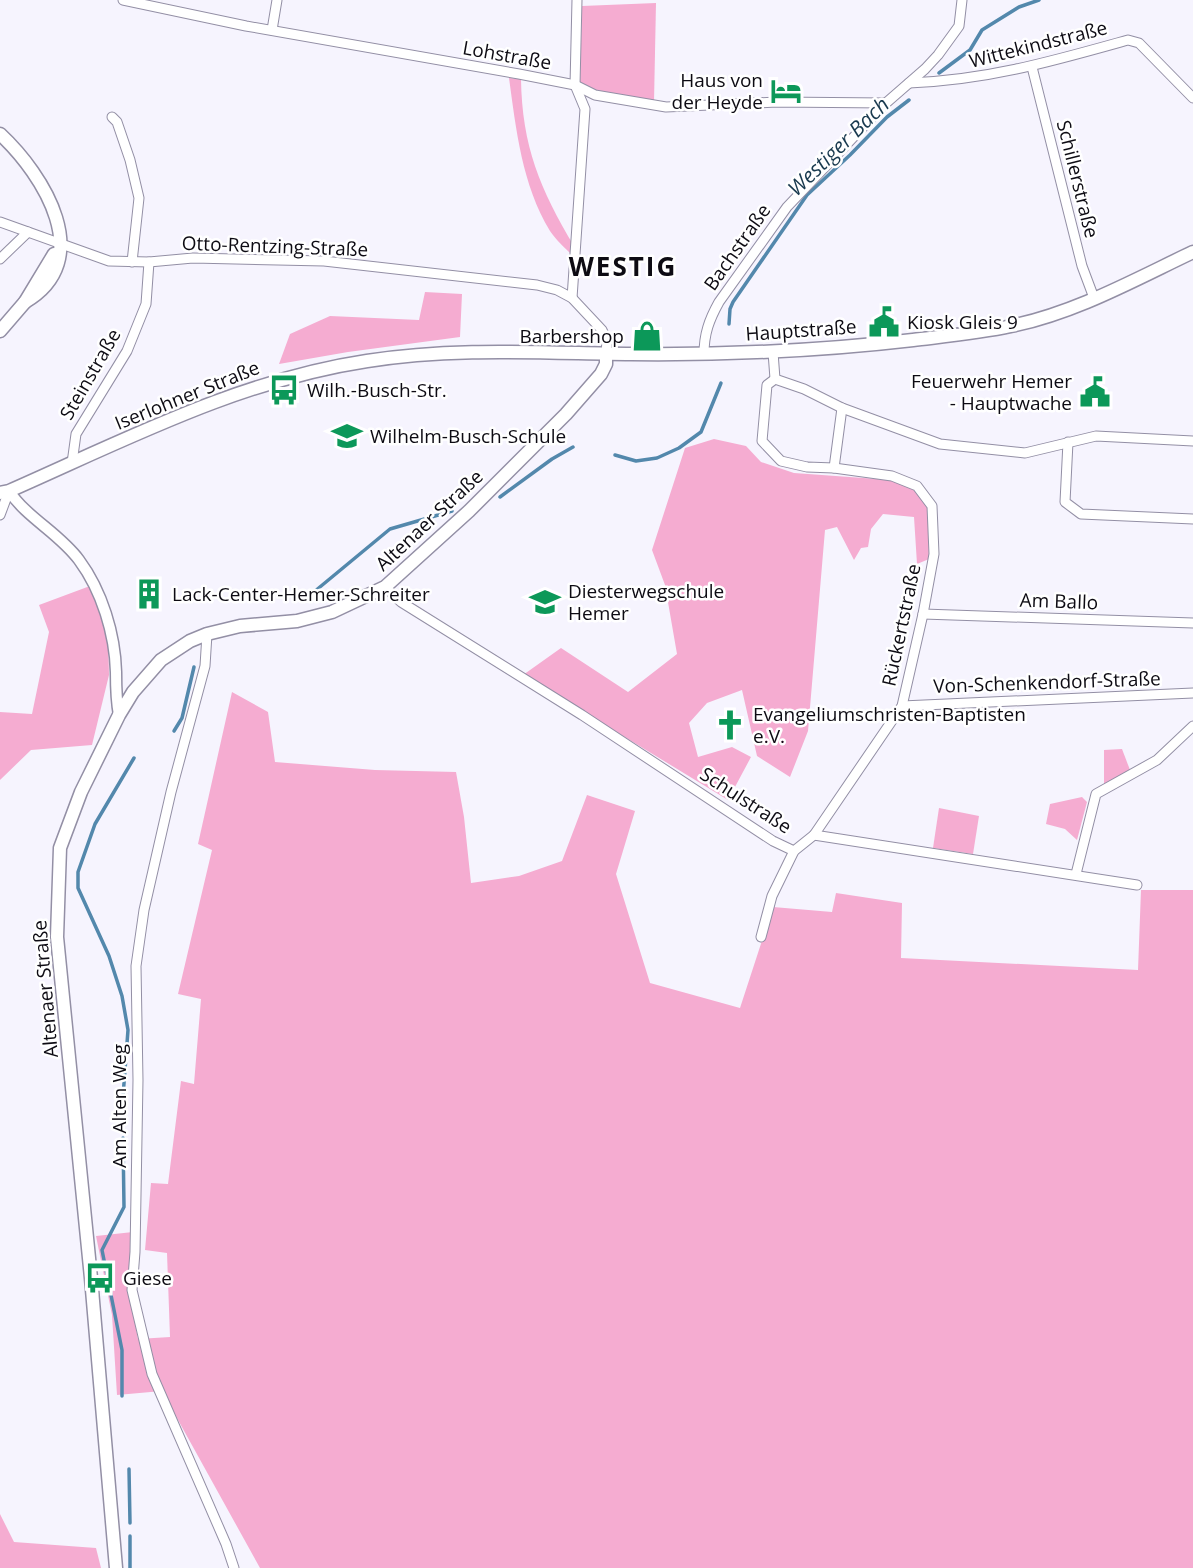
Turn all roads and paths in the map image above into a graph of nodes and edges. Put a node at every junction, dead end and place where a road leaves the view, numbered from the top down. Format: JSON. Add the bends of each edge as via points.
{"nodes":[{"id":1,"x":123,"y":0,"type":"edge"},
{"id":2,"x":277,"y":0,"type":"edge"},
{"id":3,"x":577,"y":0,"type":"edge"},
{"id":4,"x":962,"y":0,"type":"edge"},
{"id":5,"x":272,"y":30,"type":"junction"},
{"id":6,"x":1032,"y":67,"type":"junction"},
{"id":7,"x":909,"y":83,"type":"junction"},
{"id":8,"x":575,"y":85,"type":"junction"},
{"id":9,"x":1193,"y":98,"type":"edge"},
{"id":10,"x":886,"y":103,"type":"junction"},
{"id":11,"x":112,"y":117,"type":"dead end"},
{"id":12,"x":0,"y":134,"type":"edge"},
{"id":13,"x":0,"y":222,"type":"edge"},
{"id":14,"x":28,"y":232,"type":"junction"},
{"id":15,"x":59,"y":245,"type":"junction"},
{"id":16,"x":1193,"y":252,"type":"edge"},
{"id":17,"x":1,"y":257,"type":"edge"},
{"id":18,"x":132,"y":262,"type":"junction"},
{"id":19,"x":149,"y":262,"type":"junction"},
{"id":20,"x":572,"y":298,"type":"junction"},
{"id":21,"x":1094,"y":299,"type":"junction"},
{"id":22,"x":0,"y":331,"type":"edge"},
{"id":23,"x":773,"y":352,"type":"junction"},
{"id":24,"x":606,"y":353,"type":"junction"},
{"id":25,"x":704,"y":354,"type":"junction"},
{"id":26,"x":775,"y":379,"type":"junction"},
{"id":27,"x":842,"y":408,"type":"junction"},
{"id":28,"x":1193,"y":441,"type":"edge"},
{"id":29,"x":1068,"y":442,"type":"junction"},
{"id":30,"x":72,"y":463,"type":"junction"},
{"id":31,"x":834,"y":468,"type":"junction"},
{"id":32,"x":5,"y":492,"type":"edge"},
{"id":33,"x":0,"y":515,"type":"edge"},
{"id":34,"x":1193,"y":519,"type":"edge"},
{"id":35,"x":385,"y":587,"type":"junction"},
{"id":36,"x":923,"y":614,"type":"junction"},
{"id":37,"x":1193,"y":623,"type":"edge"},
{"id":38,"x":207,"y":634,"type":"junction"},
{"id":39,"x":1193,"y":693,"type":"edge"},
{"id":40,"x":902,"y":706,"type":"junction"},
{"id":41,"x":119,"y":715,"type":"junction"},
{"id":42,"x":1193,"y":726,"type":"edge"},
{"id":43,"x":814,"y":835,"type":"junction"},
{"id":44,"x":794,"y":851,"type":"junction"},
{"id":45,"x":1076,"y":874,"type":"junction"},
{"id":46,"x":1137,"y":885,"type":"dead end"},
{"id":47,"x":761,"y":937,"type":"dead end"},
{"id":48,"x":116,"y":1568,"type":"edge"},
{"id":49,"x":234,"y":1568,"type":"edge"}],
"edges":[{"from":1,"to":5,"type":"street","name":"Lohstraße"},
{"from":2,"to":5,"type":"street"},
{"from":3,"to":8,"type":"street"},
{"from":4,"to":7,"type":"street","name":"Bachstraße","via":[[959,26]]},
{"from":5,"to":8,"type":"street","name":"Lohstraße"},
{"from":6,"to":7,"type":"street","name":"Wittekindstraße","via":[[955,82]]},
{"from":6,"to":9,"type":"street","name":"Wittekindstraße","via":[[1128,40],[1139,43]]},
{"from":6,"to":21,"type":"street","name":"Schillerstraße"},
{"from":7,"to":10,"type":"street","name":"Bachstraße"},
{"from":8,"to":10,"type":"street","name":"Lohstraße","via":[[595,95],[666,107]]},
{"from":8,"to":20,"type":"street","via":[[585,109]]},
{"from":10,"to":25,"type":"street","name":"Bachstraße","via":[[786,207],[714,310],[705,332]]},
{"from":11,"to":18,"type":"street","via":[[139,198]]},
{"from":12,"to":15,"type":"main road","via":[[45,189],[55,214]]},
{"from":13,"to":14,"type":"street","name":"Otto-Rentzing-Straße"},
{"from":14,"to":15,"type":"street","name":"Otto-Rentzing-Straße"},
{"from":14,"to":17,"type":"street"},
{"from":15,"to":18,"type":"street","name":"Otto-Rentzing-Straße","via":[[109,261]]},
{"from":15,"to":22,"type":"main road","via":[[25,302]]},
{"from":16,"to":21,"type":"main road","name":"Hauptstraße"},
{"from":18,"to":19,"type":"street","name":"Otto-Rentzing-Straße"},
{"from":19,"to":20,"type":"street","name":"Otto-Rentzing-Straße","via":[[194,258],[324,261],[537,285]]},
{"from":19,"to":30,"type":"street","name":"Steinstraße","via":[[146,304],[127,351],[76,434]]},
{"from":20,"to":24,"type":"street","via":[[602,330]]},
{"from":21,"to":23,"type":"main road","name":"Hauptstraße","via":[[1051,316],[976,332]]},
{"from":23,"to":25,"type":"main road","name":"Hauptstraße"},
{"from":23,"to":26,"type":"street"},
{"from":24,"to":25,"type":"main road","name":"Hauptstraße"},
{"from":24,"to":30,"type":"main road","name":"Iserlohner Straße","via":[[432,353],[328,367],[231,395]]},
{"from":24,"to":35,"type":"main road","name":"Altenaer Straße","via":[[601,374],[566,414]]},
{"from":26,"to":27,"type":"street"},
{"from":26,"to":31,"type":"street","name":"Rückertstraße","via":[[767,385],[762,441],[781,461]]},
{"from":27,"to":29,"type":"street","via":[[940,444],[1025,453]]},
{"from":27,"to":31,"type":"street"},
{"from":28,"to":29,"type":"street","via":[[1096,436]]},
{"from":29,"to":34,"type":"street","via":[[1065,502],[1081,514]]},
{"from":30,"to":32,"type":"main road","name":"Iserlohner Straße"},
{"from":31,"to":36,"type":"street","name":"Rückertstraße","via":[[892,476],[917,486],[932,506],[933,554]]},
{"from":32,"to":33,"type":"street"},
{"from":32,"to":41,"type":"street","via":[[57,534],[98,592],[112,635]]},
{"from":35,"to":38,"type":"main road","name":"Altenaer Straße","via":[[332,612]]},
{"from":35,"to":44,"type":"street","name":"Schulstraße","via":[[401,602]]},
{"from":36,"to":37,"type":"street","name":"Am Ballo"},
{"from":36,"to":40,"type":"street","name":"Rückertstraße"},
{"from":38,"to":41,"type":"main road","name":"Altenaer Straße","via":[[161,660]]},
{"from":38,"to":49,"type":"street","name":"Am Alten Weg","via":[[205,666],[171,792],[136,966],[132,1290],[152,1374]]},
{"from":39,"to":40,"type":"street","name":"Von-Schenkendorf-Straße"},
{"from":40,"to":43,"type":"street","name":"Rückertstraße"},
{"from":41,"to":48,"type":"main road","name":"Altenaer Straße","via":[[81,792],[61,848],[57,937]]},
{"from":42,"to":45,"type":"street","via":[[1157,760],[1096,794]]},
{"from":43,"to":44,"type":"street","name":"Schulstraße"},
{"from":43,"to":45,"type":"street","name":"Schulstraße"},
{"from":44,"to":47,"type":"street","via":[[772,896]]},
{"from":45,"to":46,"type":"street","name":"Schulstraße"}]}
